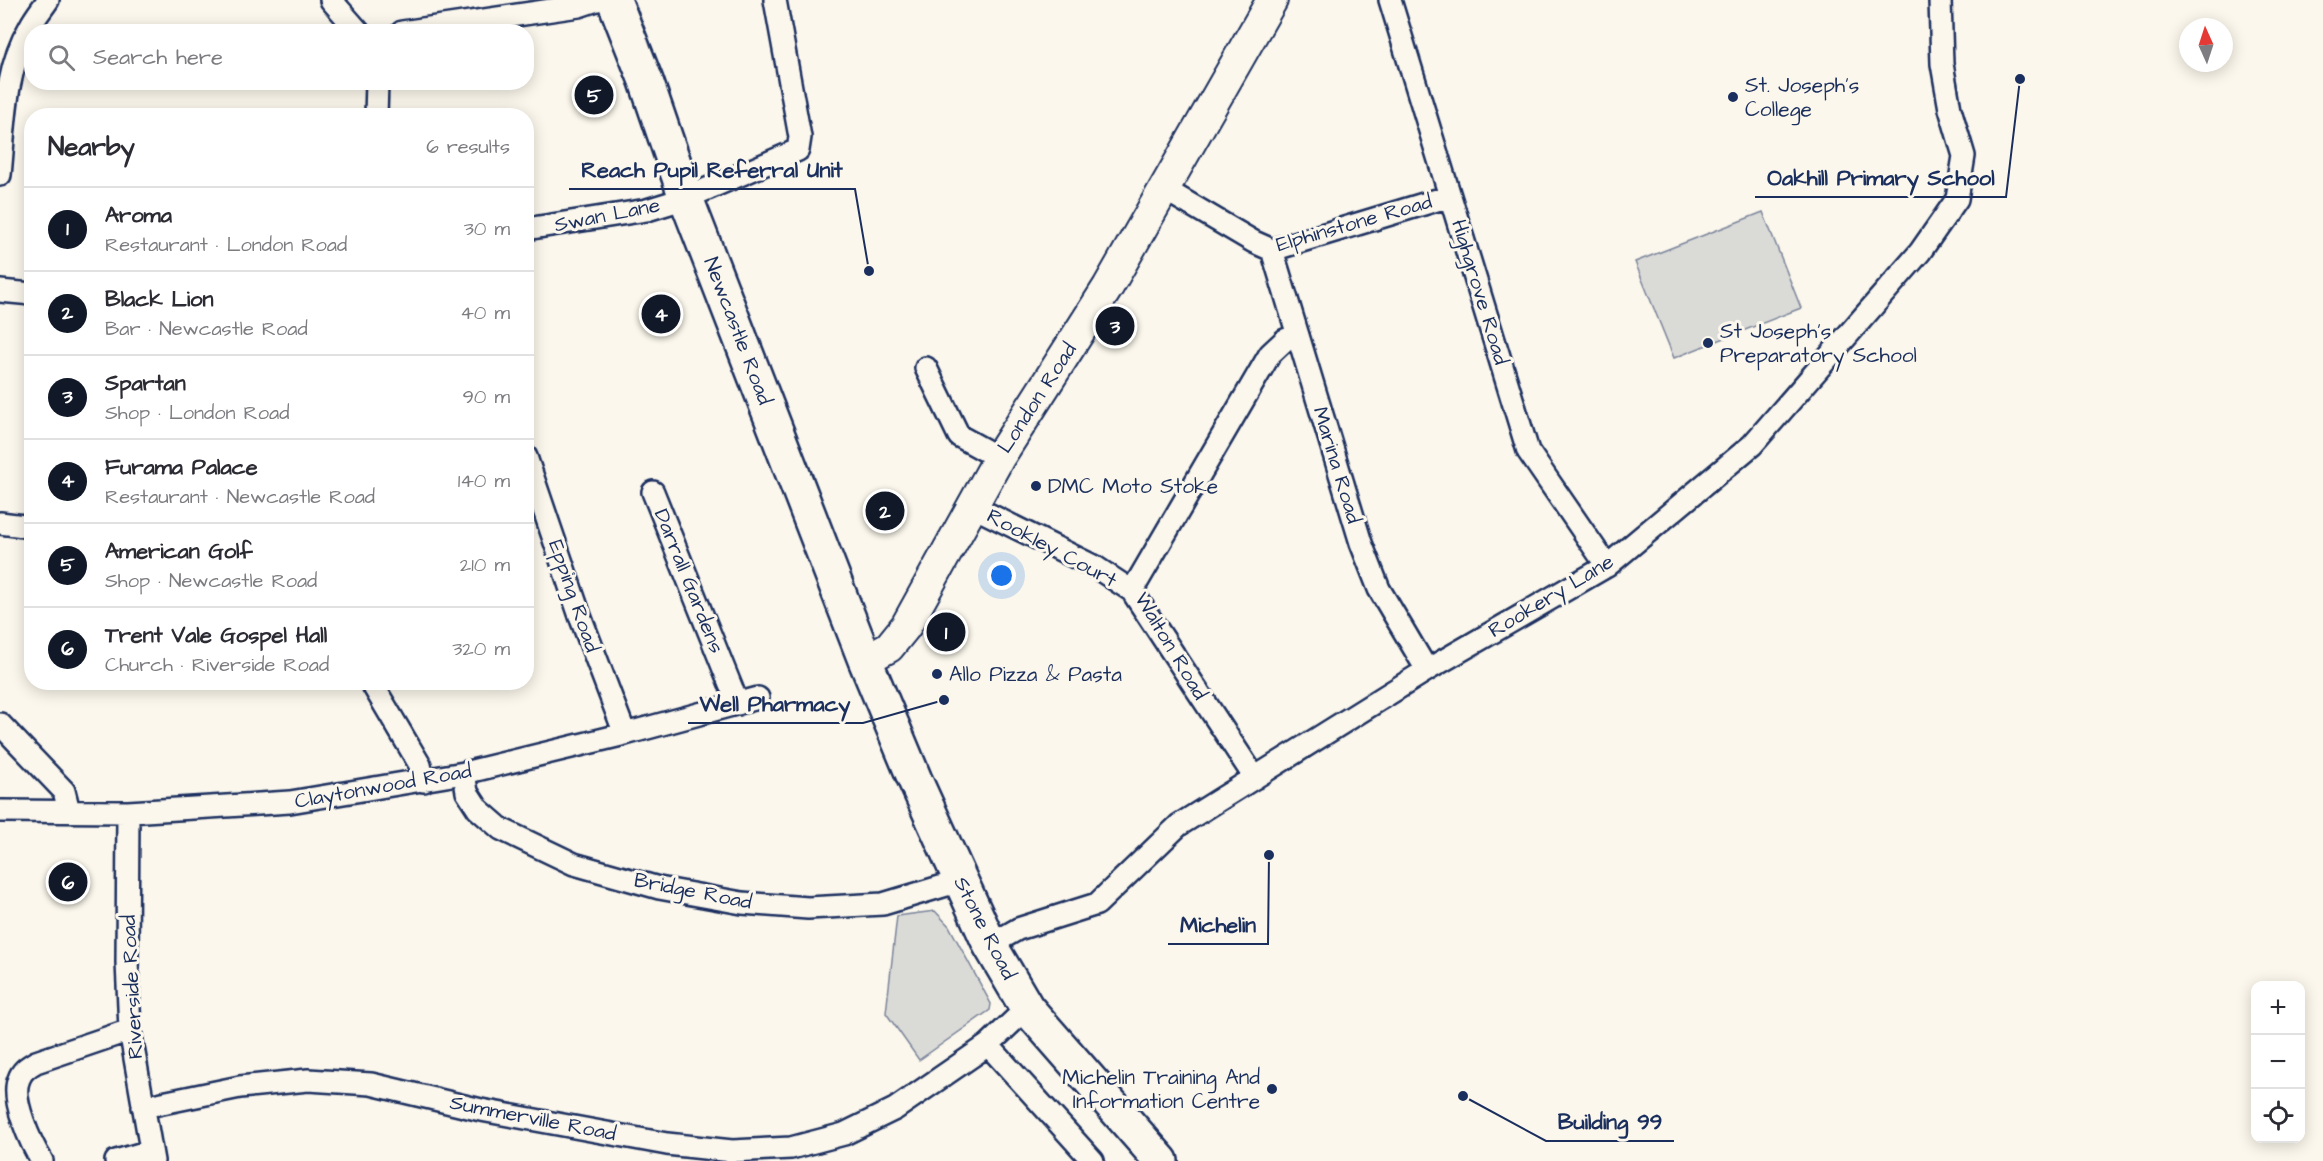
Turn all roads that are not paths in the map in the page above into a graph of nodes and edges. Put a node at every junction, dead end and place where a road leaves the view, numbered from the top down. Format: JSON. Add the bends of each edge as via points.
{"nodes":[{"id":1,"x":48,"y":0,"type":"edge"},
{"id":2,"x":331,"y":0,"type":"edge"},
{"id":3,"x":597,"y":0,"type":"edge"},
{"id":4,"x":614,"y":0,"type":"edge"},
{"id":5,"x":775,"y":0,"type":"edge"},
{"id":6,"x":1272,"y":0,"type":"edge"},
{"id":7,"x":1390,"y":0,"type":"edge"},
{"id":8,"x":1940,"y":0,"type":"edge"},
{"id":9,"x":32,"y":24,"type":"edge"},
{"id":10,"x":351,"y":24,"type":"edge"},
{"id":11,"x":456,"y":24,"type":"edge"},
{"id":12,"x":24,"y":40,"type":"edge"},
{"id":13,"x":377,"y":90,"type":"edge"},
{"id":14,"x":376,"y":108,"type":"edge"},
{"id":15,"x":0,"y":175,"type":"edge"},
{"id":16,"x":1164,"y":189,"type":"junction"},
{"id":17,"x":1450,"y":196,"type":"junction"},
{"id":18,"x":686,"y":198,"type":"junction"},
{"id":19,"x":534,"y":228,"type":"edge"},
{"id":20,"x":1272,"y":250,"type":"junction"},
{"id":21,"x":0,"y":291,"type":"edge"},
{"id":22,"x":24,"y":293,"type":"edge"},
{"id":23,"x":1297,"y":335,"type":"junction"},
{"id":24,"x":926,"y":368,"type":"dead end"},
{"id":25,"x":999,"y":458,"type":"junction"},
{"id":26,"x":534,"y":481,"type":"edge"},
{"id":27,"x":653,"y":492,"type":"dead end"},
{"id":28,"x":972,"y":506,"type":"junction"},
{"id":29,"x":0,"y":523,"type":"edge"},
{"id":30,"x":24,"y":525,"type":"edge"},
{"id":31,"x":1607,"y":566,"type":"junction"},
{"id":32,"x":1132,"y":591,"type":"junction"},
{"id":33,"x":865,"y":660,"type":"junction"},
{"id":34,"x":1427,"y":670,"type":"junction"},
{"id":35,"x":376,"y":690,"type":"edge"},
{"id":36,"x":748,"y":701,"type":"joint"},
{"id":37,"x":0,"y":724,"type":"edge"},
{"id":38,"x":625,"y":734,"type":"junction"},
{"id":39,"x":464,"y":773,"type":"junction"},
{"id":40,"x":1255,"y":778,"type":"junction"},
{"id":41,"x":424,"y":782,"type":"junction"},
{"id":42,"x":0,"y":811,"type":"edge"},
{"id":43,"x":69,"y":811,"type":"junction"},
{"id":44,"x":128,"y":812,"type":"junction"},
{"id":45,"x":960,"y":881,"type":"junction"},
{"id":46,"x":990,"y":945,"type":"junction"},
{"id":47,"x":1027,"y":1008,"type":"junction"},
{"id":48,"x":130,"y":1030,"type":"junction"},
{"id":49,"x":988,"y":1045,"type":"junction"},
{"id":50,"x":143,"y":1107,"type":"junction"},
{"id":51,"x":151,"y":1156,"type":"edge"},
{"id":52,"x":1086,"y":1159,"type":"edge"},
{"id":53,"x":42,"y":1161,"type":"edge"},
{"id":54,"x":116,"y":1161,"type":"edge"},
{"id":55,"x":1161,"y":1161,"type":"edge"}],
"edges":[{"from":1,"to":9,"type":"street"},
{"from":2,"to":10,"type":"street"},
{"from":3,"to":11,"type":"street"},
{"from":4,"to":18,"type":"highway","name":"Newcastle Road"},
{"from":5,"to":18,"type":"street","name":"Swan Lane","via":[[800,137],[798,150]]},
{"from":6,"to":16,"type":"main road","name":"London Road"},
{"from":7,"to":17,"type":"street","name":"Highgrove Road"},
{"from":8,"to":31,"type":"street","name":"Rookery Lane","via":[[1942,64],[1964,156],[1957,199],[1920,252],[1752,445]]},
{"from":12,"to":15,"type":"street","via":[[7,101]]},
{"from":13,"to":14,"type":"street"},
{"from":16,"to":20,"type":"street","name":"Elphinstone Road"},
{"from":16,"to":25,"type":"main road","name":"London Road","via":[[1108,287]]},
{"from":17,"to":20,"type":"street","name":"Elphinstone Road"},
{"from":17,"to":31,"type":"street","name":"Highgrove Road","via":[[1528,451]]},
{"from":18,"to":19,"type":"street","name":"Swan Lane","via":[[647,210]]},
{"from":18,"to":33,"type":"highway","name":"Newcastle Road"},
{"from":20,"to":23,"type":"street","name":"Marina Road"},
{"from":21,"to":22,"type":"street"},
{"from":23,"to":32,"type":"street","name":"Walton Road","via":[[1270,354]]},
{"from":23,"to":34,"type":"street","name":"Marina Road","via":[[1361,543],[1383,597]]},
{"from":24,"to":25,"type":"street","via":[[959,436]]},
{"from":25,"to":28,"type":"main road","name":"London Road"},
{"from":26,"to":38,"type":"street","name":"Epping Road"},
{"from":27,"to":36,"type":"street","name":"Darrall Gardens"},
{"from":28,"to":32,"type":"street","name":"Rookley Court","via":[[1097,568]]},
{"from":28,"to":33,"type":"main road","name":"London Road","via":[[906,626],[889,647]]},
{"from":29,"to":30,"type":"street"},
{"from":31,"to":34,"type":"street","name":"Rookery Lane"},
{"from":32,"to":40,"type":"street","name":"Walton Road"},
{"from":33,"to":45,"type":"highway","name":"Stone Road"},
{"from":34,"to":40,"type":"street","name":"Rookery Lane"},
{"from":35,"to":41,"type":"street","via":[[420,765]]},
{"from":36,"to":38,"type":"street","name":"Claytonwood Road"},
{"from":37,"to":43,"type":"street","via":[[64,792]]},
{"from":38,"to":39,"type":"street","name":"Claytonwood Road"},
{"from":39,"to":41,"type":"street","name":"Claytonwood Road"},
{"from":39,"to":45,"type":"street","name":"Bridge Road","via":[[472,801],[501,830],[574,864],[659,888],[742,903],[808,908],[883,904]]},
{"from":40,"to":46,"type":"street","name":"Rookery Lane","via":[[1179,825],[1097,904],[1018,929]]},
{"from":41,"to":44,"type":"street","name":"Claytonwood Road","via":[[290,802]]},
{"from":42,"to":43,"type":"street","name":"Claytonwood Road"},
{"from":43,"to":44,"type":"street","name":"Claytonwood Road"},
{"from":44,"to":48,"type":"street","name":"Riverside Road"},
{"from":45,"to":46,"type":"highway","name":"Stone Road"},
{"from":46,"to":47,"type":"highway","name":"Stone Road"},
{"from":47,"to":49,"type":"street","name":"Summerville Road"},
{"from":47,"to":55,"type":"highway","name":"Stone Road"},
{"from":48,"to":50,"type":"street","name":"Riverside Road"},
{"from":48,"to":53,"type":"street","via":[[25,1068],[16,1093],[32,1146]]},
{"from":49,"to":50,"type":"street","name":"Summerville Road","via":[[895,1109],[844,1134],[791,1148],[732,1151],[667,1144],[361,1084],[308,1080],[240,1088]]},
{"from":49,"to":52,"type":"street"},
{"from":50,"to":51,"type":"street","name":"Riverside Road"},
{"from":51,"to":54,"type":"street"}]}
